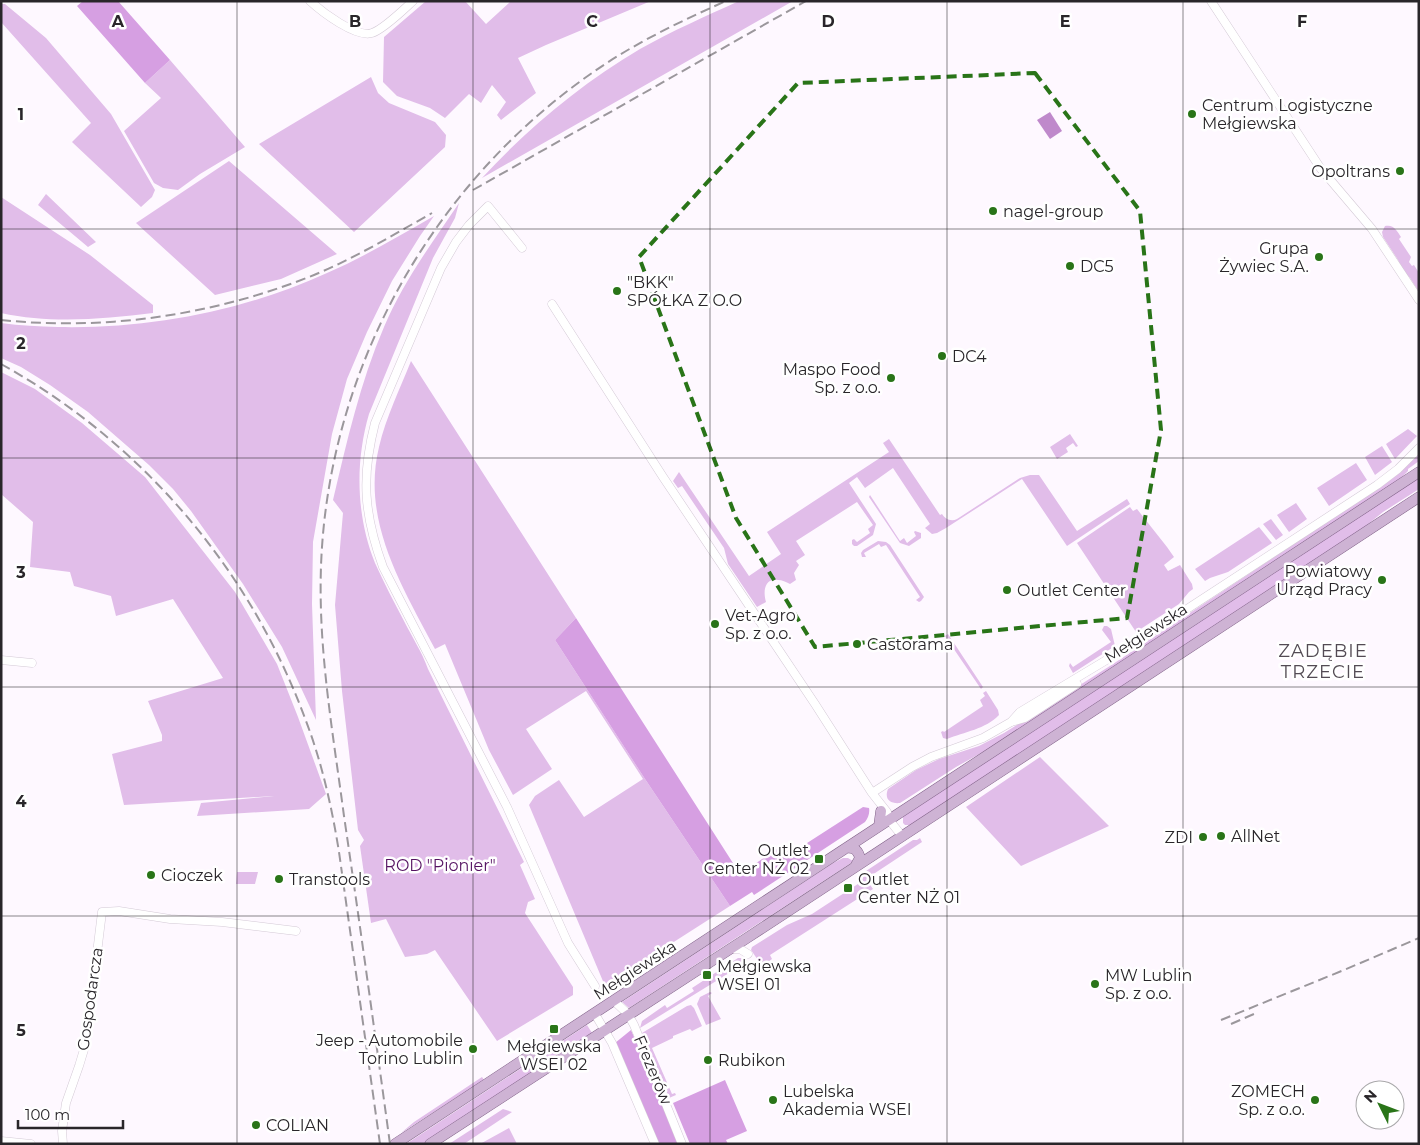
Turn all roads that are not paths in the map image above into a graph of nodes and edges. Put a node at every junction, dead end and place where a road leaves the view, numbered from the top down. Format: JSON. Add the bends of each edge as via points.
{"nodes":[{"id":1,"x":310,"y":1,"type":"edge"},
{"id":2,"x":413,"y":1,"type":"edge"},
{"id":3,"x":1211,"y":1,"type":"edge"},
{"id":4,"x":522,"y":248,"type":"dead end"},
{"id":5,"x":1419,"y":300,"type":"edge"},
{"id":6,"x":552,"y":304,"type":"dead end"},
{"id":7,"x":1419,"y":448,"type":"edge"},
{"id":8,"x":1419,"y":472,"type":"edge"},
{"id":9,"x":1419,"y":497,"type":"edge"},
{"id":10,"x":1,"y":660,"type":"edge"},
{"id":11,"x":32,"y":663,"type":"dead end"},
{"id":12,"x":872,"y":793,"type":"junction"},
{"id":13,"x":881,"y":811,"type":"junction"},
{"id":14,"x":890,"y":819,"type":"junction"},
{"id":15,"x":879,"y":826,"type":"junction"},
{"id":16,"x":902,"y":836,"type":"junction"},
{"id":17,"x":846,"y":848,"type":"junction"},
{"id":18,"x":854,"y":868,"type":"junction"},
{"id":19,"x":296,"y":931,"type":"dead end"},
{"id":20,"x":595,"y":986,"type":"dead end"},
{"id":21,"x":614,"y":1001,"type":"junction"},
{"id":22,"x":595,"y":1014,"type":"junction"},
{"id":23,"x":628,"y":1014,"type":"junction"},
{"id":24,"x":604,"y":1030,"type":"junction"},
{"id":25,"x":1,"y":1141,"type":"edge"},
{"id":26,"x":31,"y":1144,"type":"edge"},
{"id":27,"x":63,"y":1144,"type":"edge"},
{"id":28,"x":395,"y":1144,"type":"edge"},
{"id":29,"x":430,"y":1144,"type":"edge"},
{"id":30,"x":655,"y":1144,"type":"edge"},
{"id":31,"x":682,"y":1144,"type":"edge"}],
"edges":[{"from":1,"to":2,"type":"street","via":[[337,21],[365,34],[382,27]]},
{"from":3,"to":5,"type":"street","via":[[1322,169],[1372,229]]},
{"from":4,"to":20,"type":"street","via":[[488,206],[448,254],[375,424],[369,448],[367,503],[383,567],[507,806],[568,943]]},
{"from":6,"to":12,"type":"street"},
{"from":7,"to":12,"type":"street","name":"Mełgiewska","via":[[1377,485],[1138,641],[1020,712],[1011,722],[983,738],[931,757]]},
{"from":8,"to":14,"type":"main road","name":"Mełgiewska"},
{"from":9,"to":16,"type":"main road","name":"Mełgiewska"},
{"from":10,"to":11,"type":"street"},
{"from":12,"to":13,"type":"street"},
{"from":12,"to":14,"type":"street"},
{"from":13,"to":14,"type":"street"},
{"from":13,"to":15,"type":"main road"},
{"from":14,"to":15,"type":"main road","name":"Mełgiewska"},
{"from":14,"to":16,"type":"street"},
{"from":15,"to":17,"type":"main road","name":"Mełgiewska"},
{"from":16,"to":18,"type":"main road","name":"Mełgiewska"},
{"from":17,"to":18,"type":"main road","via":[[859,853],[860,858]]},
{"from":17,"to":21,"type":"main road","name":"Mełgiewska"},
{"from":18,"to":23,"type":"main road","name":"Mełgiewska"},
{"from":19,"to":27,"type":"street","name":"Gospodarcza","via":[[118,911],[102,912],[86,1043],[66,1103]]},
{"from":21,"to":22,"type":"main road","name":"Mełgiewska"},
{"from":21,"to":23,"type":"street","name":"Frezerów"},
{"from":22,"to":24,"type":"street","name":"Frezerów"},
{"from":22,"to":28,"type":"main road","name":"Mełgiewska"},
{"from":23,"to":24,"type":"main road","name":"Mełgiewska"},
{"from":23,"to":31,"type":"street","name":"Frezerów"},
{"from":24,"to":29,"type":"main road","name":"Mełgiewska"},
{"from":24,"to":30,"type":"street","name":"Frezerów"},
{"from":25,"to":26,"type":"street"}]}
